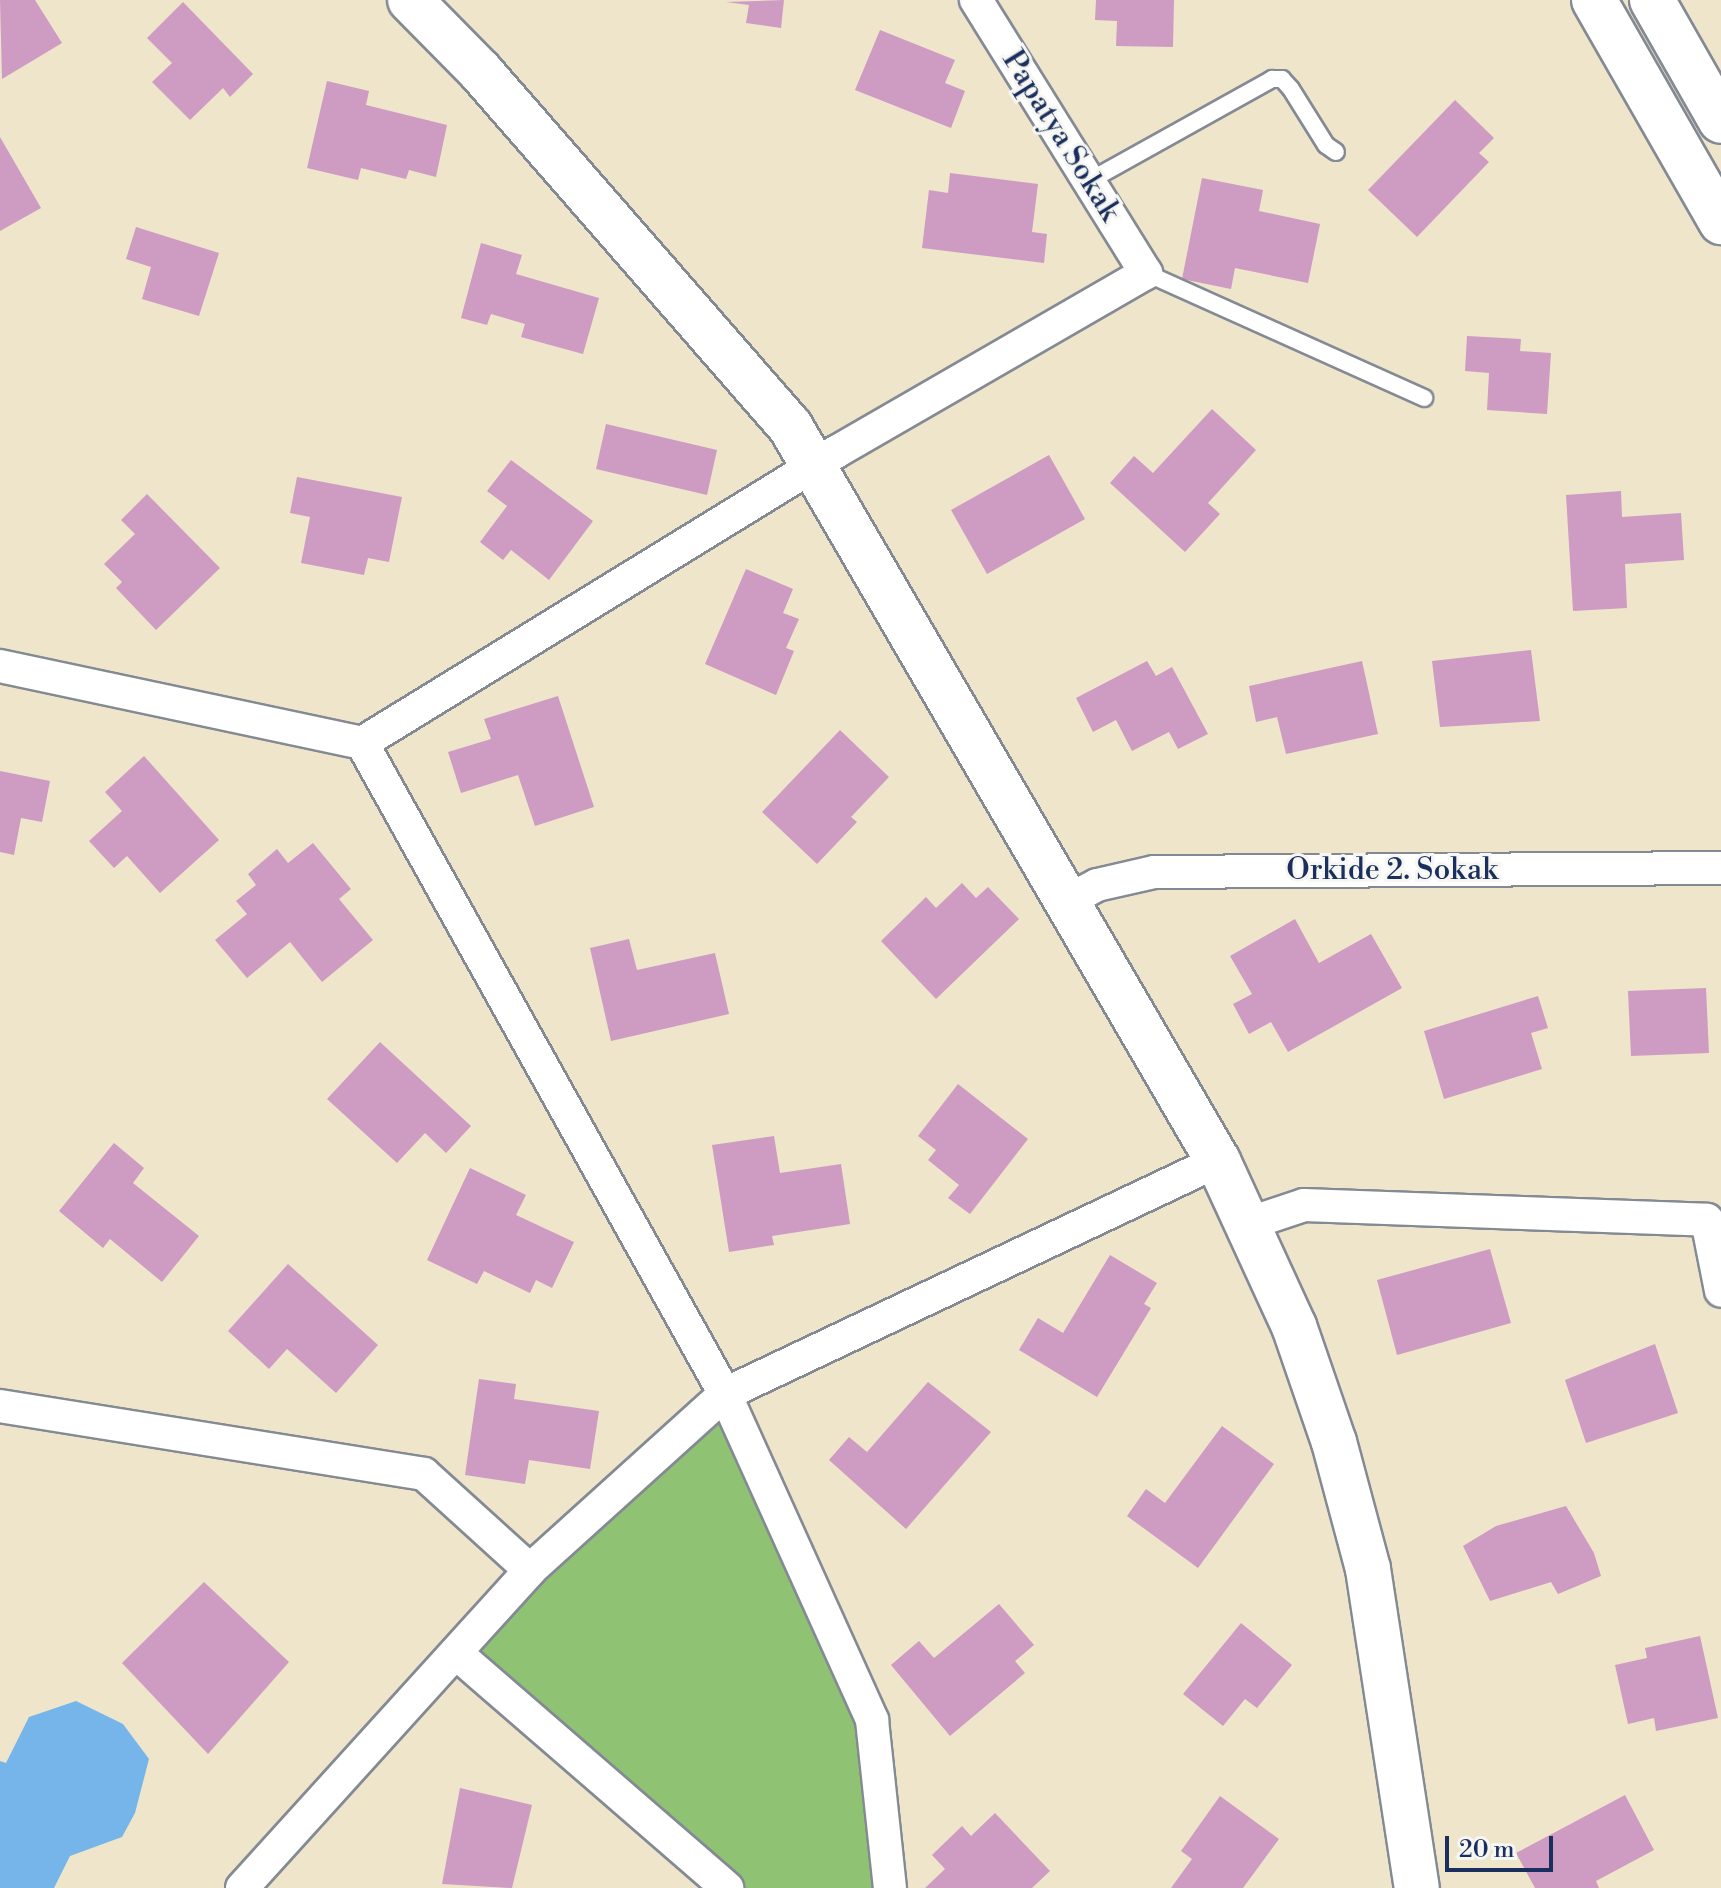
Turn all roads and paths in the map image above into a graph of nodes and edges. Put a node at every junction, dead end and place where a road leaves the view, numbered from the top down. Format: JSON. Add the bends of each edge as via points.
{"nodes":[{"id":1,"x":410,"y":0,"type":"edge"},
{"id":2,"x":976,"y":0,"type":"edge"},
{"id":3,"x":1594,"y":0,"type":"edge"},
{"id":4,"x":1652,"y":0,"type":"edge"},
{"id":5,"x":1721,"y":121,"type":"edge"},
{"id":6,"x":1336,"y":152,"type":"dead end"},
{"id":7,"x":1089,"y":181,"type":"junction"},
{"id":8,"x":1721,"y":222,"type":"edge"},
{"id":9,"x":1146,"y":273,"type":"junction"},
{"id":10,"x":1424,"y":398,"type":"dead end"},
{"id":11,"x":815,"y":464,"type":"junction"},
{"id":12,"x":0,"y":666,"type":"edge"},
{"id":13,"x":362,"y":743,"type":"junction"},
{"id":14,"x":1721,"y":868,"type":"edge"},
{"id":15,"x":1069,"y":900,"type":"junction"},
{"id":16,"x":1218,"y":1161,"type":"junction"},
{"id":17,"x":1250,"y":1223,"type":"junction"},
{"id":18,"x":1721,"y":1291,"type":"edge"},
{"id":19,"x":725,"y":1394,"type":"junction"},
{"id":20,"x":0,"y":1406,"type":"edge"},
{"id":21,"x":530,"y":1570,"type":"junction"},
{"id":22,"x":456,"y":1653,"type":"junction"},
{"id":23,"x":242,"y":1888,"type":"edge"},
{"id":24,"x":727,"y":1888,"type":"edge"},
{"id":25,"x":890,"y":1888,"type":"edge"},
{"id":26,"x":1417,"y":1888,"type":"edge"}],
"edges":[{"from":1,"to":11,"type":"street","via":[[739,367]]},
{"from":2,"to":7,"type":"street","name":"Papatya Sokak"},
{"from":3,"to":8,"type":"street"},
{"from":4,"to":5,"type":"street"},
{"from":6,"to":7,"type":"lane","via":[[1326,145],[1291,89],[1282,79],[1272,79]]},
{"from":7,"to":9,"type":"street","name":"Papatya Sokak"},
{"from":9,"to":10,"type":"lane"},
{"from":9,"to":11,"type":"street"},
{"from":11,"to":13,"type":"street"},
{"from":11,"to":15,"type":"street"},
{"from":12,"to":13,"type":"street"},
{"from":13,"to":19,"type":"street"},
{"from":14,"to":15,"type":"street","name":"Orkide 2. Sokak","via":[[1154,872],[1097,885]]},
{"from":15,"to":16,"type":"street"},
{"from":16,"to":17,"type":"street"},
{"from":16,"to":19,"type":"street"},
{"from":17,"to":18,"type":"street","via":[[1304,1205],[1707,1220]]},
{"from":17,"to":26,"type":"street","via":[[1334,1442],[1368,1569]]},
{"from":19,"to":21,"type":"street"},
{"from":19,"to":25,"type":"street","via":[[872,1720]]},
{"from":20,"to":21,"type":"street","via":[[424,1474]]},
{"from":21,"to":22,"type":"street"},
{"from":22,"to":23,"type":"street"},
{"from":22,"to":24,"type":"street"}]}
